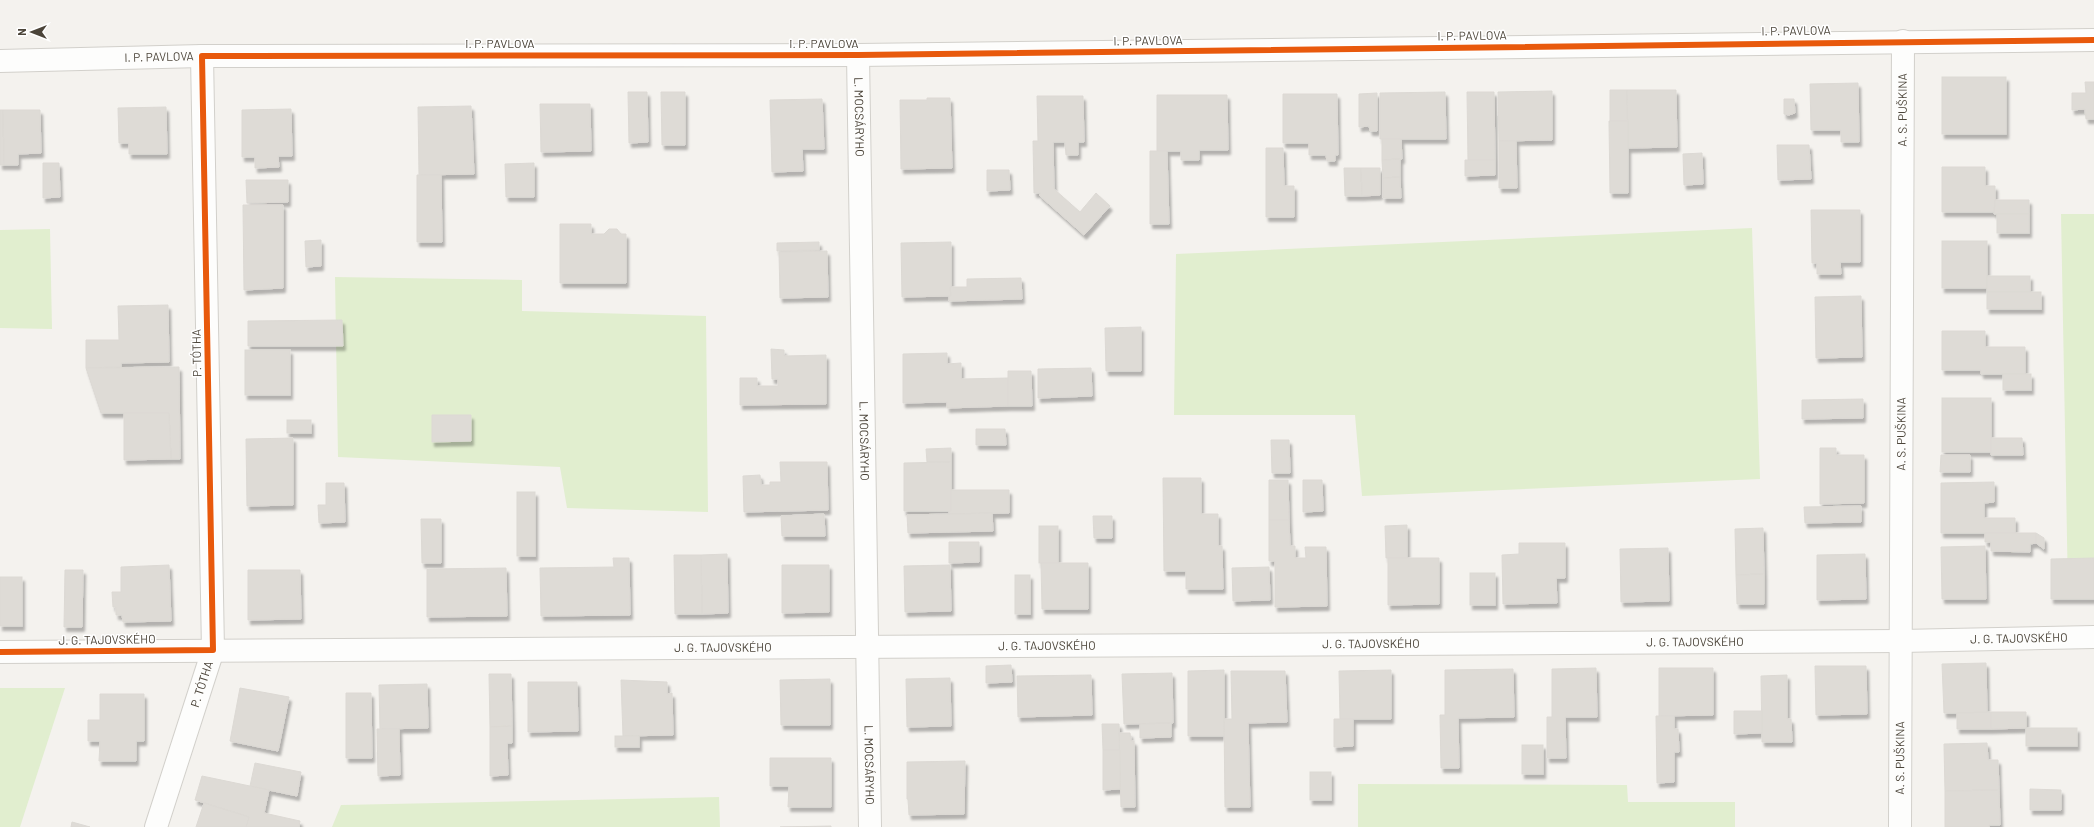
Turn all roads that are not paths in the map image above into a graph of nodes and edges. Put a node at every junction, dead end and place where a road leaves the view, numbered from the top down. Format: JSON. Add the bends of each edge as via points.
{"nodes":[{"id":1,"x":2094,"y":40,"type":"edge"},
{"id":2,"x":1903,"y":41,"type":"junction"},
{"id":3,"x":858,"y":55,"type":"junction"},
{"id":4,"x":202,"y":56,"type":"junction"},
{"id":5,"x":0,"y":61,"type":"edge"},
{"id":6,"x":2094,"y":637,"type":"edge"},
{"id":7,"x":1901,"y":641,"type":"junction"},
{"id":8,"x":867,"y":648,"type":"junction"},
{"id":9,"x":213,"y":650,"type":"junction"},
{"id":10,"x":0,"y":652,"type":"edge"},
{"id":11,"x":156,"y":827,"type":"edge"},
{"id":12,"x":870,"y":827,"type":"edge"},
{"id":13,"x":1900,"y":827,"type":"edge"}],
"edges":[{"from":1,"to":2,"type":"street","name":"I. P. PAVLOVA"},
{"from":2,"to":3,"type":"street","name":"I. P. PAVLOVA"},
{"from":2,"to":7,"type":"street","name":"A. S. PUŠKINA"},
{"from":3,"to":4,"type":"street","name":"I. P. PAVLOVA"},
{"from":3,"to":8,"type":"street","name":"L. MOCSÁRYHO"},
{"from":4,"to":5,"type":"street","name":"I. P. PAVLOVA"},
{"from":4,"to":9,"type":"street","name":"P. TÓTHA"},
{"from":6,"to":7,"type":"street","name":"J. G. TAJOVSKÉHO"},
{"from":7,"to":8,"type":"street","name":"J. G. TAJOVSKÉHO"},
{"from":7,"to":13,"type":"street","name":"A. S. PUŠKINA"},
{"from":8,"to":9,"type":"street","name":"J. G. TAJOVSKÉHO"},
{"from":8,"to":12,"type":"street","name":"L. MOCSÁRYHO"},
{"from":9,"to":10,"type":"street","name":"J. G. TAJOVSKÉHO"},
{"from":9,"to":11,"type":"street","name":"P. TÓTHA"}]}
